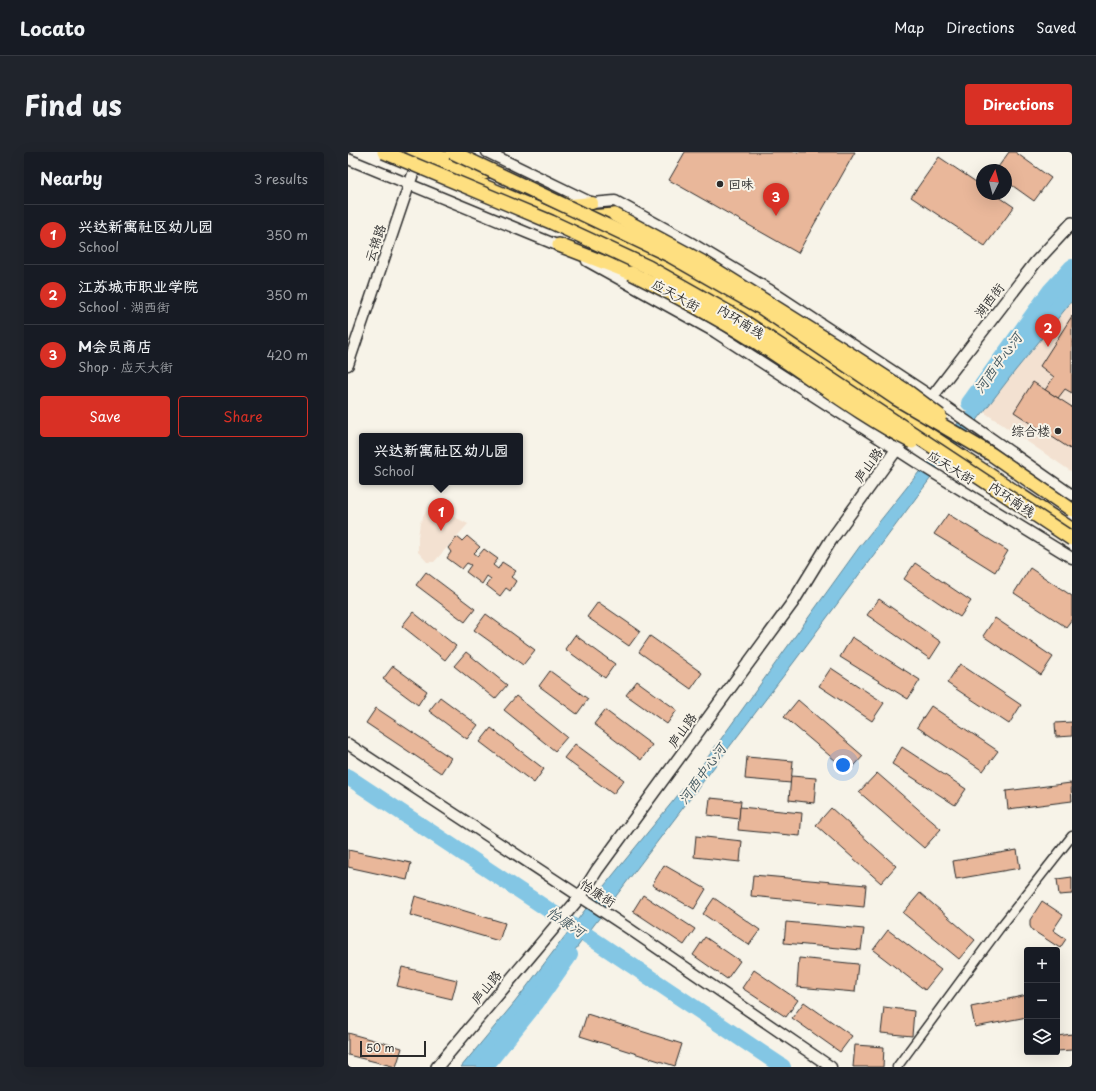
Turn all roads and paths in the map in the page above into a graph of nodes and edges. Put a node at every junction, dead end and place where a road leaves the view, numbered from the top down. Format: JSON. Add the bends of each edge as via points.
{"nodes":[{"id":1,"x":377,"y":152,"type":"edge"},
{"id":2,"x":384,"y":152,"type":"edge"},
{"id":3,"x":452,"y":152,"type":"edge"},
{"id":4,"x":487,"y":152,"type":"edge"},
{"id":5,"x":423,"y":153,"type":"edge"},
{"id":6,"x":404,"y":156,"type":"edge"},
{"id":7,"x":348,"y":159,"type":"edge"},
{"id":8,"x":409,"y":185,"type":"junction"},
{"id":9,"x":592,"y":203,"type":"junction"},
{"id":10,"x":574,"y":218,"type":"junction"},
{"id":11,"x":1072,"y":223,"type":"edge"},
{"id":12,"x":559,"y":245,"type":"junction"},
{"id":13,"x":348,"y":365,"type":"edge"},
{"id":14,"x":932,"y":397,"type":"junction"},
{"id":15,"x":916,"y":422,"type":"junction"},
{"id":16,"x":897,"y":449,"type":"junction"},
{"id":17,"x":991,"y":454,"type":"junction"},
{"id":18,"x":975,"y":474,"type":"junction"},
{"id":19,"x":1072,"y":495,"type":"edge"},
{"id":20,"x":1072,"y":510,"type":"edge"},
{"id":21,"x":1072,"y":521,"type":"edge"},
{"id":22,"x":1072,"y":529,"type":"edge"},
{"id":23,"x":1072,"y":539,"type":"edge"},
{"id":24,"x":1072,"y":558,"type":"edge"},
{"id":25,"x":348,"y":744,"type":"edge"},
{"id":26,"x":1072,"y":836,"type":"edge"},
{"id":27,"x":578,"y":899,"type":"junction"},
{"id":28,"x":437,"y":1067,"type":"edge"},
{"id":29,"x":831,"y":1067,"type":"edge"},
{"id":30,"x":897,"y":1067,"type":"edge"}],
"edges":[{"from":1,"to":6,"type":"highway","bridge":true},
{"from":2,"to":6,"type":"highway","name":"内环南线","bridge":true},
{"from":3,"to":17,"type":"highway","name":"内环南线","bridge":true,"via":[[671,256],[762,308],[897,399]]},
{"from":4,"to":9,"type":"street"},
{"from":5,"to":6,"type":"main road","name":"应天大街"},
{"from":5,"to":8,"type":"street","name":"云锦路"},
{"from":5,"to":9,"type":"main road","via":[[571,205]]},
{"from":5,"to":10,"type":"main road","name":"应天大街"},
{"from":5,"to":15,"type":"main road","name":"应天大街","via":[[654,261],[743,311]]},
{"from":6,"to":18,"type":"highway","name":"内环南线","bridge":true,"via":[[655,271],[740,318]]},
{"from":7,"to":8,"type":"street","name":"应天大街"},
{"from":8,"to":12,"type":"street","name":"应天大街"},
{"from":8,"to":13,"type":"street","name":"云锦路"},
{"from":9,"to":14,"type":"street","via":[[615,201],[693,244],[768,289]]},
{"from":10,"to":15,"type":"main road","name":"应天大街","via":[[656,257],[746,307]]},
{"from":10,"to":17,"type":"highway","bridge":true,"via":[[614,215],[706,264],[908,392]]},
{"from":11,"to":14,"type":"main road","name":"湖西街","via":[[1035,263]]},
{"from":12,"to":16,"type":"street","name":"应天大街","via":[[715,332]]},
{"from":12,"to":18,"type":"highway","bridge":true,"via":[[631,273],[701,309],[887,429]]},
{"from":14,"to":15,"type":"main road","name":"庐山路"},
{"from":14,"to":19,"type":"street"},
{"from":15,"to":16,"type":"main road","name":"庐山路"},
{"from":15,"to":21,"type":"main road","name":"应天大街"},
{"from":15,"to":22,"type":"main road","name":"应天大街"},
{"from":16,"to":24,"type":"street","name":"应天大街"},
{"from":16,"to":27,"type":"main road","name":"庐山路","via":[[831,540],[793,602]]},
{"from":17,"to":20,"type":"highway","name":"内环南线","bridge":true},
{"from":18,"to":23,"type":"highway","name":"内环南线","bridge":true},
{"from":25,"to":27,"type":"street","name":"怡康街"},
{"from":26,"to":30,"type":"street","via":[[999,929]]},
{"from":27,"to":28,"type":"main road","name":"庐山路"},
{"from":27,"to":29,"type":"street","name":"怡康街","via":[[628,928]]}]}
